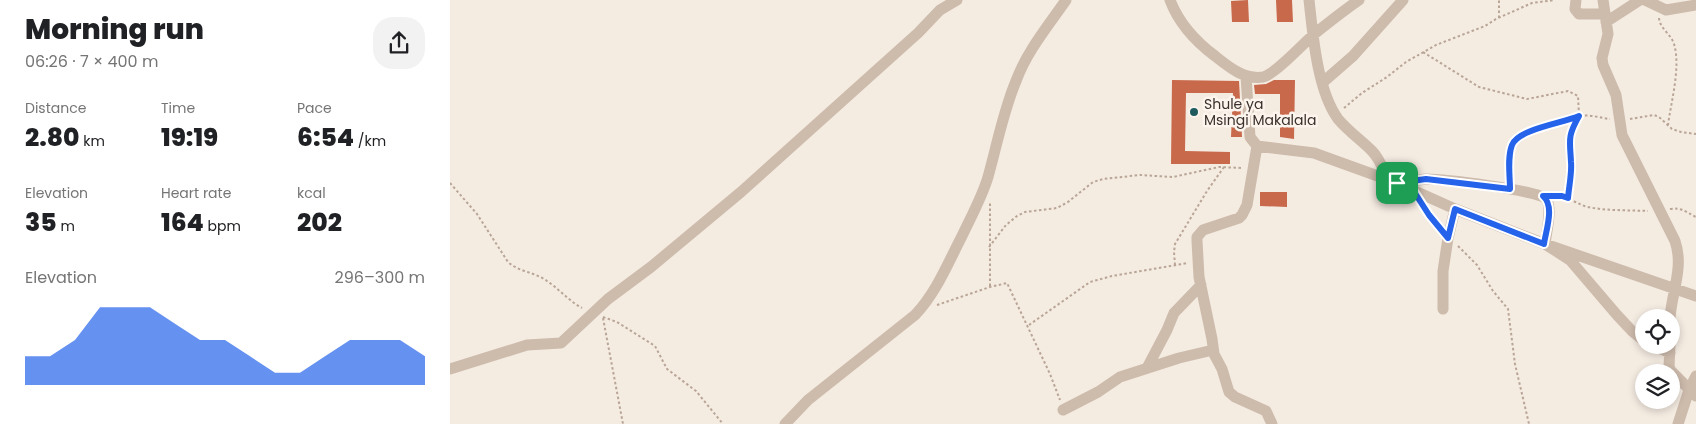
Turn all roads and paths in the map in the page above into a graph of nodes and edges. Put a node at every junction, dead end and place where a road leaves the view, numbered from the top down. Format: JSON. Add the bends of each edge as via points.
{"nodes":[{"id":1,"x":957,"y":0,"type":"edge"},
{"id":2,"x":1066,"y":0,"type":"edge"},
{"id":3,"x":1170,"y":0,"type":"edge"},
{"id":4,"x":1309,"y":0,"type":"edge"},
{"id":5,"x":1359,"y":0,"type":"edge"},
{"id":6,"x":1403,"y":0,"type":"edge"},
{"id":7,"x":1499,"y":0,"type":"edge"},
{"id":8,"x":1554,"y":0,"type":"edge"},
{"id":9,"x":1576,"y":0,"type":"edge"},
{"id":10,"x":1603,"y":0,"type":"edge"},
{"id":11,"x":1640,"y":0,"type":"edge"},
{"id":12,"x":1543,"y":1,"type":"edge"},
{"id":13,"x":1652,"y":3,"type":"edge"},
{"id":14,"x":1696,"y":5,"type":"edge"},
{"id":15,"x":1499,"y":18,"type":"junction"},
{"id":16,"x":1606,"y":18,"type":"junction"},
{"id":17,"x":1313,"y":36,"type":"junction"},
{"id":18,"x":1422,"y":52,"type":"junction"},
{"id":19,"x":1246,"y":76,"type":"junction"},
{"id":20,"x":1322,"y":83,"type":"junction"},
{"id":21,"x":1336,"y":114,"type":"junction"},
{"id":22,"x":1579,"y":116,"type":"junction"},
{"id":23,"x":1619,"y":120,"type":"junction"},
{"id":24,"x":1668,"y":125,"type":"junction"},
{"id":25,"x":1696,"y":134,"type":"edge"},
{"id":26,"x":1257,"y":146,"type":"junction"},
{"id":27,"x":1224,"y":167,"type":"junction"},
{"id":28,"x":1253,"y":169,"type":"junction"},
{"id":29,"x":1393,"y":182,"type":"junction"},
{"id":30,"x":450,"y":183,"type":"edge"},
{"id":31,"x":1510,"y":189,"type":"junction"},
{"id":32,"x":1543,"y":196,"type":"junction"},
{"id":33,"x":990,"y":197,"type":"dead end"},
{"id":34,"x":1568,"y":198,"type":"junction"},
{"id":35,"x":1423,"y":207,"type":"dead end"},
{"id":36,"x":1455,"y":209,"type":"junction"},
{"id":37,"x":1659,"y":212,"type":"junction"},
{"id":38,"x":1696,"y":217,"type":"edge"},
{"id":39,"x":1448,"y":238,"type":"junction"},
{"id":40,"x":1544,"y":244,"type":"junction"},
{"id":41,"x":989,"y":246,"type":"junction"},
{"id":42,"x":1198,"y":261,"type":"junction"},
{"id":43,"x":1175,"y":266,"type":"junction"},
{"id":44,"x":1200,"y":285,"type":"junction"},
{"id":45,"x":990,"y":287,"type":"junction"},
{"id":46,"x":1676,"y":289,"type":"junction"},
{"id":47,"x":1696,"y":296,"type":"edge"},
{"id":48,"x":1443,"y":309,"type":"dead end"},
{"id":49,"x":1671,"y":309,"type":"edge"},
{"id":50,"x":599,"y":312,"type":"junction"},
{"id":51,"x":916,"y":313,"type":"junction"},
{"id":52,"x":1028,"y":326,"type":"junction"},
{"id":53,"x":1635,"y":333,"type":"edge"},
{"id":54,"x":1213,"y":350,"type":"junction"},
{"id":55,"x":1670,"y":354,"type":"edge"},
{"id":56,"x":1147,"y":368,"type":"junction"},
{"id":57,"x":450,"y":369,"type":"edge"},
{"id":58,"x":1696,"y":376,"type":"edge"},
{"id":59,"x":1693,"y":393,"type":"edge"},
{"id":60,"x":1063,"y":410,"type":"joint"},
{"id":61,"x":623,"y":424,"type":"edge"},
{"id":62,"x":723,"y":424,"type":"edge"},
{"id":63,"x":784,"y":424,"type":"edge"},
{"id":64,"x":1272,"y":424,"type":"edge"},
{"id":65,"x":1529,"y":424,"type":"edge"},
{"id":66,"x":1678,"y":424,"type":"edge"}],
"edges":[{"from":1,"to":50,"type":"street","via":[[940,10],[741,192]]},
{"from":2,"to":51,"type":"street","via":[[1016,79],[977,204],[949,261]]},
{"from":3,"to":19,"type":"street","via":[[1181,22],[1199,44]]},
{"from":4,"to":17,"type":"street"},
{"from":5,"to":17,"type":"street"},
{"from":6,"to":20,"type":"street","via":[[1353,56]]},
{"from":7,"to":15,"type":"path"},
{"from":8,"to":12,"type":"path"},
{"from":9,"to":16,"type":"street","via":[[1575,9],[1579,14]]},
{"from":10,"to":16,"type":"street"},
{"from":11,"to":16,"type":"street"},
{"from":12,"to":15,"type":"path"},
{"from":13,"to":14,"type":"street","via":[[1666,10]]},
{"from":13,"to":24,"type":"path","via":[[1674,43],[1676,58]]},
{"from":15,"to":18,"type":"path"},
{"from":16,"to":23,"type":"street","via":[[1608,34],[1602,58],[1616,95]]},
{"from":17,"to":19,"type":"street","via":[[1271,74]]},
{"from":17,"to":20,"type":"street"},
{"from":18,"to":21,"type":"path"},
{"from":18,"to":22,"type":"path","via":[[1479,87],[1527,99],[1571,92],[1578,96]]},
{"from":19,"to":26,"type":"street","via":[[1250,138]]},
{"from":20,"to":21,"type":"street"},
{"from":21,"to":29,"type":"street","via":[[1377,157]]},
{"from":22,"to":23,"type":"path"},
{"from":22,"to":31,"type":"path","via":[[1540,127],[1512,143]]},
{"from":22,"to":34,"type":"path","via":[[1570,132]]},
{"from":23,"to":24,"type":"path","via":[[1654,115]]},
{"from":23,"to":37,"type":"street","via":[[1622,135]]},
{"from":24,"to":25,"type":"path","via":[[1681,132]]},
{"from":26,"to":28,"type":"street"},
{"from":26,"to":29,"type":"street","via":[[1314,153]]},
{"from":27,"to":28,"type":"path"},
{"from":27,"to":41,"type":"path","via":[[1173,177],[1140,175],[1093,182],[1057,208],[1017,216]]},
{"from":27,"to":43,"type":"path","via":[[1175,244]]},
{"from":28,"to":42,"type":"street","via":[[1247,205],[1242,215],[1203,230],[1197,237]]},
{"from":29,"to":31,"type":"street","via":[[1426,179]]},
{"from":29,"to":36,"type":"street"},
{"from":30,"to":50,"type":"path","via":[[477,214],[514,268],[547,280],[574,303]]},
{"from":31,"to":32,"type":"street"},
{"from":32,"to":34,"type":"path"},
{"from":32,"to":40,"type":"street","via":[[1549,208]]},
{"from":33,"to":41,"type":"path"},
{"from":34,"to":37,"type":"path","via":[[1587,207]]},
{"from":35,"to":39,"type":"path"},
{"from":36,"to":39,"type":"street"},
{"from":36,"to":40,"type":"street"},
{"from":37,"to":38,"type":"path","via":[[1677,208]]},
{"from":37,"to":46,"type":"street","via":[[1679,253]]},
{"from":39,"to":48,"type":"street","via":[[1443,271]]},
{"from":39,"to":65,"type":"path","via":[[1477,265],[1508,309],[1515,364]]},
{"from":40,"to":46,"type":"street"},
{"from":40,"to":53,"type":"street","via":[[1570,260]]},
{"from":41,"to":45,"type":"path"},
{"from":42,"to":43,"type":"path"},
{"from":42,"to":44,"type":"street"},
{"from":43,"to":52,"type":"path","via":[[1090,282]]},
{"from":44,"to":54,"type":"street"},
{"from":44,"to":56,"type":"street","via":[[1174,314]]},
{"from":45,"to":51,"type":"path"},
{"from":45,"to":52,"type":"path","via":[[1007,283]]},
{"from":46,"to":47,"type":"street"},
{"from":46,"to":49,"type":"street"},
{"from":50,"to":57,"type":"street","via":[[561,343],[527,345]]},
{"from":50,"to":61,"type":"path"},
{"from":50,"to":62,"type":"path","via":[[655,346],[667,369],[696,391]]},
{"from":51,"to":63,"type":"street","via":[[808,400]]},
{"from":52,"to":60,"type":"path"},
{"from":54,"to":56,"type":"street"},
{"from":54,"to":64,"type":"street","via":[[1229,392],[1266,411]]},
{"from":55,"to":59,"type":"street","via":[[1671,371]]},
{"from":56,"to":60,"type":"street","via":[[1120,377]]},
{"from":58,"to":59,"type":"street"},
{"from":59,"to":66,"type":"street"}]}
